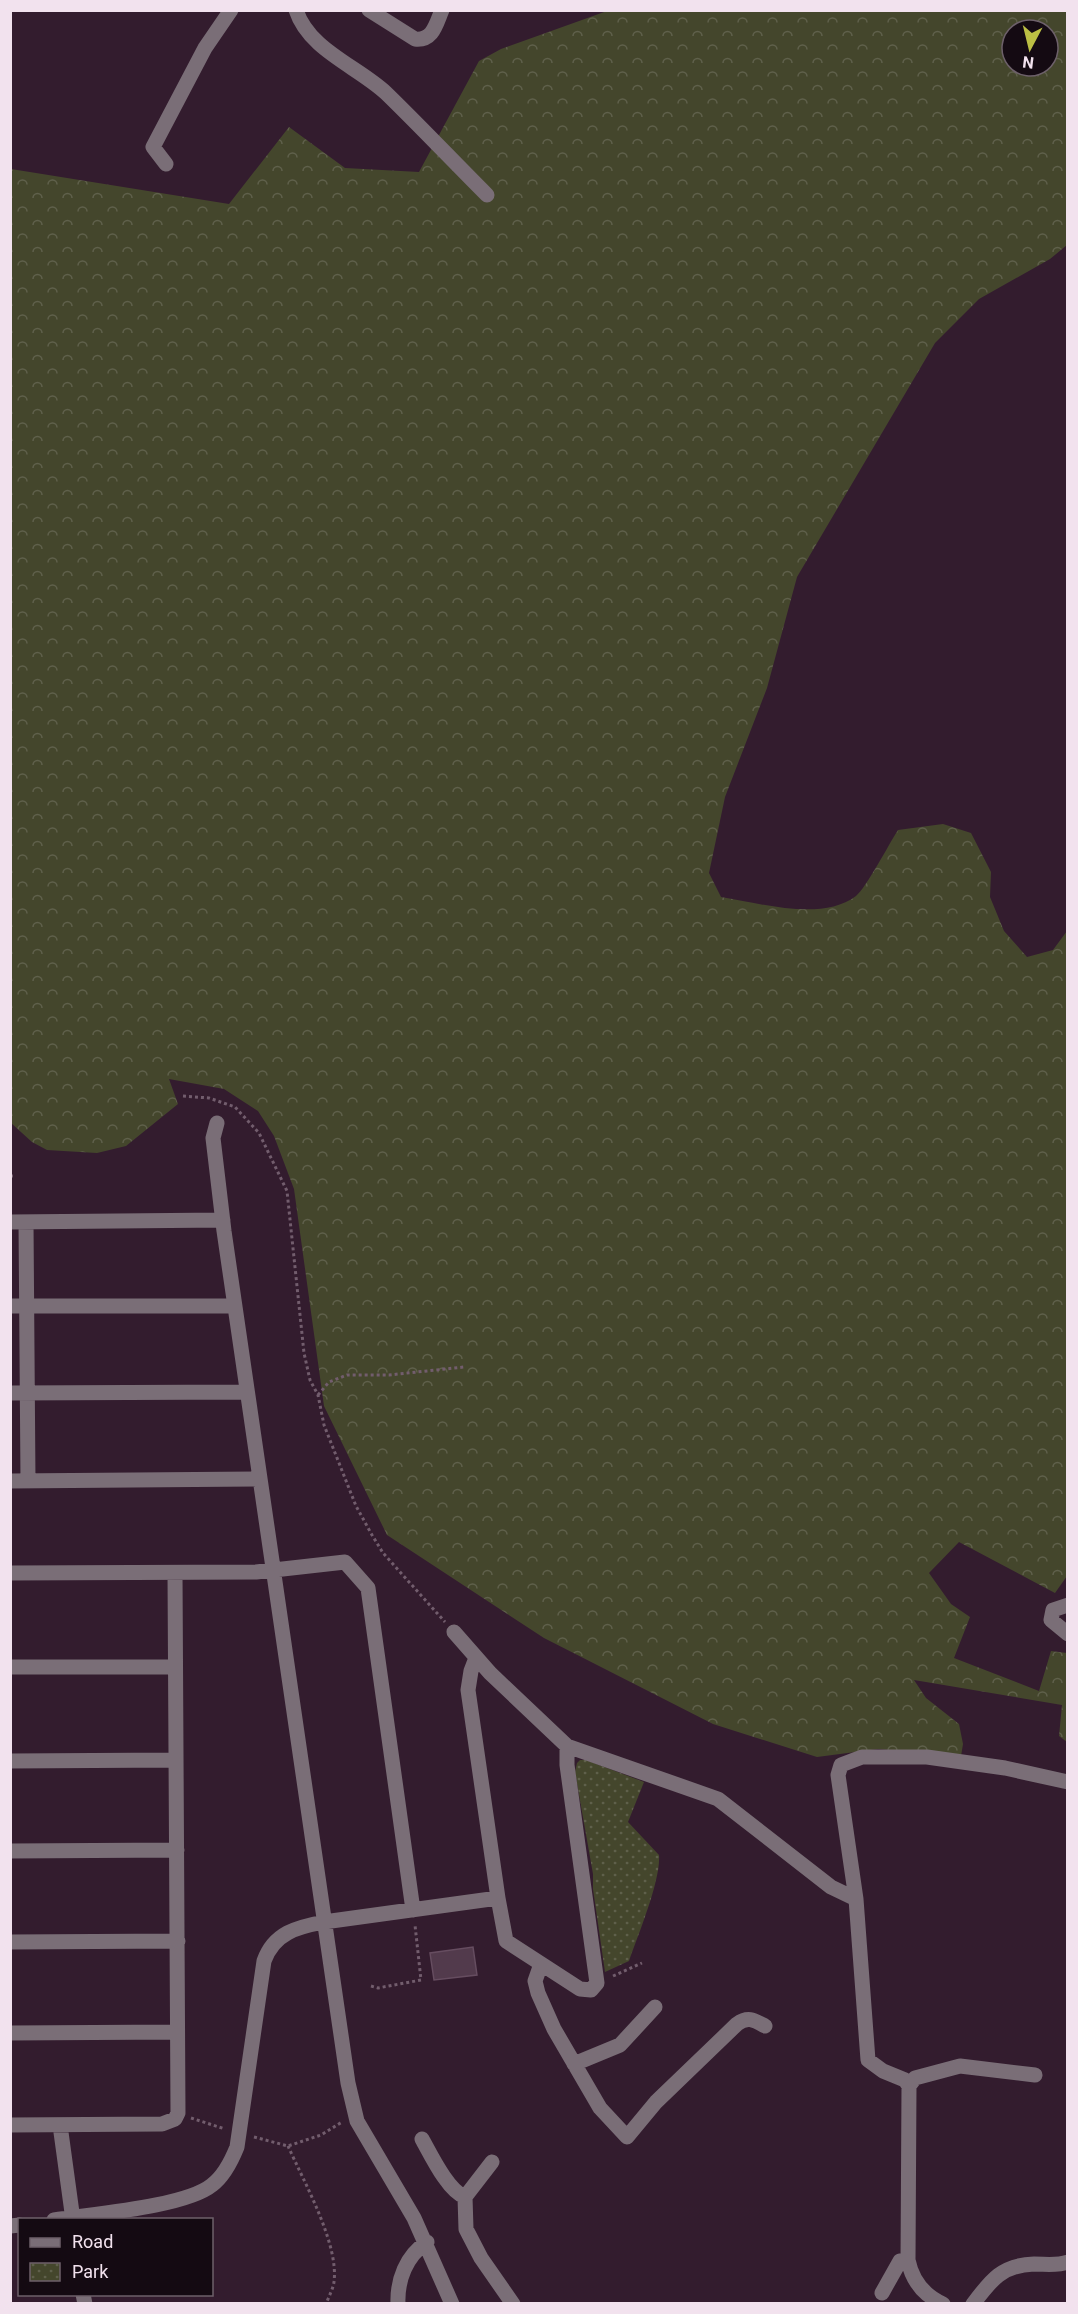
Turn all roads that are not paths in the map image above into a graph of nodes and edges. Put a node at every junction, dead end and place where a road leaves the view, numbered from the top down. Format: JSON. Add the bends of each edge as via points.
{"nodes":[{"id":1,"x":231,"y":10,"type":"edge"},
{"id":2,"x":296,"y":10,"type":"edge"},
{"id":3,"x":369,"y":10,"type":"edge"},
{"id":4,"x":442,"y":10,"type":"edge"},
{"id":5,"x":166,"y":164,"type":"dead end"},
{"id":6,"x":487,"y":195,"type":"dead end"},
{"id":7,"x":217,"y":1123,"type":"dead end"},
{"id":8,"x":224,"y":1220,"type":"junction"},
{"id":9,"x":18,"y":1222,"type":"edge"},
{"id":10,"x":18,"y":1306,"type":"edge"},
{"id":11,"x":235,"y":1306,"type":"junction"},
{"id":12,"x":247,"y":1392,"type":"junction"},
{"id":13,"x":10,"y":1393,"type":"edge"},
{"id":14,"x":26,"y":1393,"type":"junction"},
{"id":15,"x":259,"y":1479,"type":"junction"},
{"id":16,"x":10,"y":1481,"type":"edge"},
{"id":17,"x":28,"y":1481,"type":"junction"},
{"id":18,"x":273,"y":1571,"type":"junction"},
{"id":19,"x":10,"y":1573,"type":"edge"},
{"id":20,"x":175,"y":1573,"type":"junction"},
{"id":21,"x":1068,"y":1605,"type":"edge"},
{"id":22,"x":1065,"y":1630,"type":"edge"},
{"id":23,"x":454,"y":1632,"type":"road end"},
{"id":24,"x":476,"y":1659,"type":"junction"},
{"id":25,"x":10,"y":1667,"type":"edge"},
{"id":26,"x":174,"y":1668,"type":"junction"},
{"id":27,"x":567,"y":1746,"type":"junction"},
{"id":28,"x":176,"y":1760,"type":"junction"},
{"id":29,"x":10,"y":1761,"type":"edge"},
{"id":30,"x":1068,"y":1782,"type":"edge"},
{"id":31,"x":177,"y":1850,"type":"junction"},
{"id":32,"x":10,"y":1851,"type":"edge"},
{"id":33,"x":498,"y":1898,"type":"junction"},
{"id":34,"x":856,"y":1899,"type":"junction"},
{"id":35,"x":414,"y":1916,"type":"junction"},
{"id":36,"x":324,"y":1922,"type":"junction"},
{"id":37,"x":178,"y":1941,"type":"junction"},
{"id":38,"x":10,"y":1942,"type":"edge"},
{"id":39,"x":541,"y":1964,"type":"junction"},
{"id":40,"x":655,"y":2007,"type":"dead end"},
{"id":41,"x":765,"y":2026,"type":"dead end"},
{"id":42,"x":177,"y":2032,"type":"junction"},
{"id":43,"x":10,"y":2033,"type":"edge"},
{"id":44,"x":574,"y":2064,"type":"junction"},
{"id":45,"x":1035,"y":2075,"type":"dead end"},
{"id":46,"x":909,"y":2086,"type":"junction"},
{"id":47,"x":10,"y":2125,"type":"edge"},
{"id":48,"x":60,"y":2125,"type":"junction"},
{"id":49,"x":422,"y":2139,"type":"dead end"},
{"id":50,"x":492,"y":2162,"type":"dead end"},
{"id":51,"x":465,"y":2197,"type":"junction"},
{"id":52,"x":73,"y":2218,"type":"edge"},
{"id":53,"x":427,"y":2242,"type":"junction"},
{"id":54,"x":908,"y":2260,"type":"junction"},
{"id":55,"x":1068,"y":2262,"type":"edge"},
{"id":56,"x":882,"y":2293,"type":"dead end"},
{"id":57,"x":398,"y":2304,"type":"edge"},
{"id":58,"x":452,"y":2304,"type":"edge"},
{"id":59,"x":513,"y":2304,"type":"edge"},
{"id":60,"x":943,"y":2304,"type":"edge"},
{"id":61,"x":973,"y":2304,"type":"edge"}],
"edges":[{"from":1,"to":5,"type":"street","via":[[205,48],[153,147]]},
{"from":2,"to":6,"type":"street","via":[[310,36],[384,92]]},
{"from":3,"to":4,"type":"street","via":[[415,39],[423,40],[431,35]]},
{"from":7,"to":8,"type":"street","via":[[213,1138]]},
{"from":8,"to":9,"type":"street"},
{"from":8,"to":11,"type":"street"},
{"from":9,"to":10,"type":"street"},
{"from":10,"to":11,"type":"street"},
{"from":10,"to":14,"type":"street"},
{"from":11,"to":12,"type":"street"},
{"from":12,"to":14,"type":"street"},
{"from":12,"to":15,"type":"street"},
{"from":13,"to":14,"type":"street"},
{"from":14,"to":17,"type":"street"},
{"from":15,"to":17,"type":"street"},
{"from":15,"to":18,"type":"street"},
{"from":16,"to":17,"type":"street"},
{"from":18,"to":20,"type":"street"},
{"from":18,"to":35,"type":"street","via":[[345,1562],[368,1588]]},
{"from":18,"to":36,"type":"street"},
{"from":19,"to":20,"type":"street"},
{"from":20,"to":26,"type":"street"},
{"from":21,"to":22,"type":"street","via":[[1051,1614],[1051,1620]]},
{"from":23,"to":24,"type":"street"},
{"from":24,"to":27,"type":"street"},
{"from":24,"to":33,"type":"street","via":[[468,1690]]},
{"from":25,"to":26,"type":"street"},
{"from":26,"to":28,"type":"street"},
{"from":27,"to":34,"type":"street","via":[[718,1799],[831,1887]]},
{"from":27,"to":39,"type":"street","via":[[597,1983],[591,1990],[580,1989]]},
{"from":28,"to":29,"type":"street"},
{"from":28,"to":31,"type":"street"},
{"from":30,"to":34,"type":"street","via":[[927,1757],[862,1757],[841,1765],[838,1775]]},
{"from":31,"to":32,"type":"street"},
{"from":31,"to":37,"type":"street"},
{"from":33,"to":35,"type":"street"},
{"from":33,"to":39,"type":"street","via":[[506,1941]]},
{"from":34,"to":46,"type":"street","via":[[868,2060]]},
{"from":35,"to":36,"type":"street"},
{"from":36,"to":52,"type":"street","via":[[286,1932],[266,1954],[237,2147],[220,2178],[187,2198]]},
{"from":36,"to":53,"type":"street","via":[[355,2115]]},
{"from":37,"to":38,"type":"street"},
{"from":37,"to":42,"type":"street"},
{"from":39,"to":44,"type":"street","via":[[535,1981],[538,1993]]},
{"from":40,"to":44,"type":"street","via":[[620,2045]]},
{"from":41,"to":44,"type":"street","via":[[754,2019],[737,2024],[656,2102],[627,2137],[600,2108]]},
{"from":42,"to":43,"type":"street"},
{"from":42,"to":48,"type":"street","via":[[179,2105],[175,2119],[162,2124]]},
{"from":45,"to":46,"type":"street","via":[[960,2067],[915,2078]]},
{"from":46,"to":54,"type":"street"},
{"from":47,"to":48,"type":"street"},
{"from":48,"to":52,"type":"street"},
{"from":49,"to":51,"type":"street","via":[[442,2173]]},
{"from":50,"to":51,"type":"street"},
{"from":51,"to":59,"type":"street","via":[[466,2229]]},
{"from":53,"to":57,"type":"street","via":[[417,2249],[400,2278]]},
{"from":53,"to":58,"type":"street"},
{"from":54,"to":56,"type":"street","via":[[900,2261]]},
{"from":54,"to":60,"type":"street","via":[[917,2284]]},
{"from":55,"to":61,"type":"street","via":[[1033,2264],[1001,2272]]}]}
